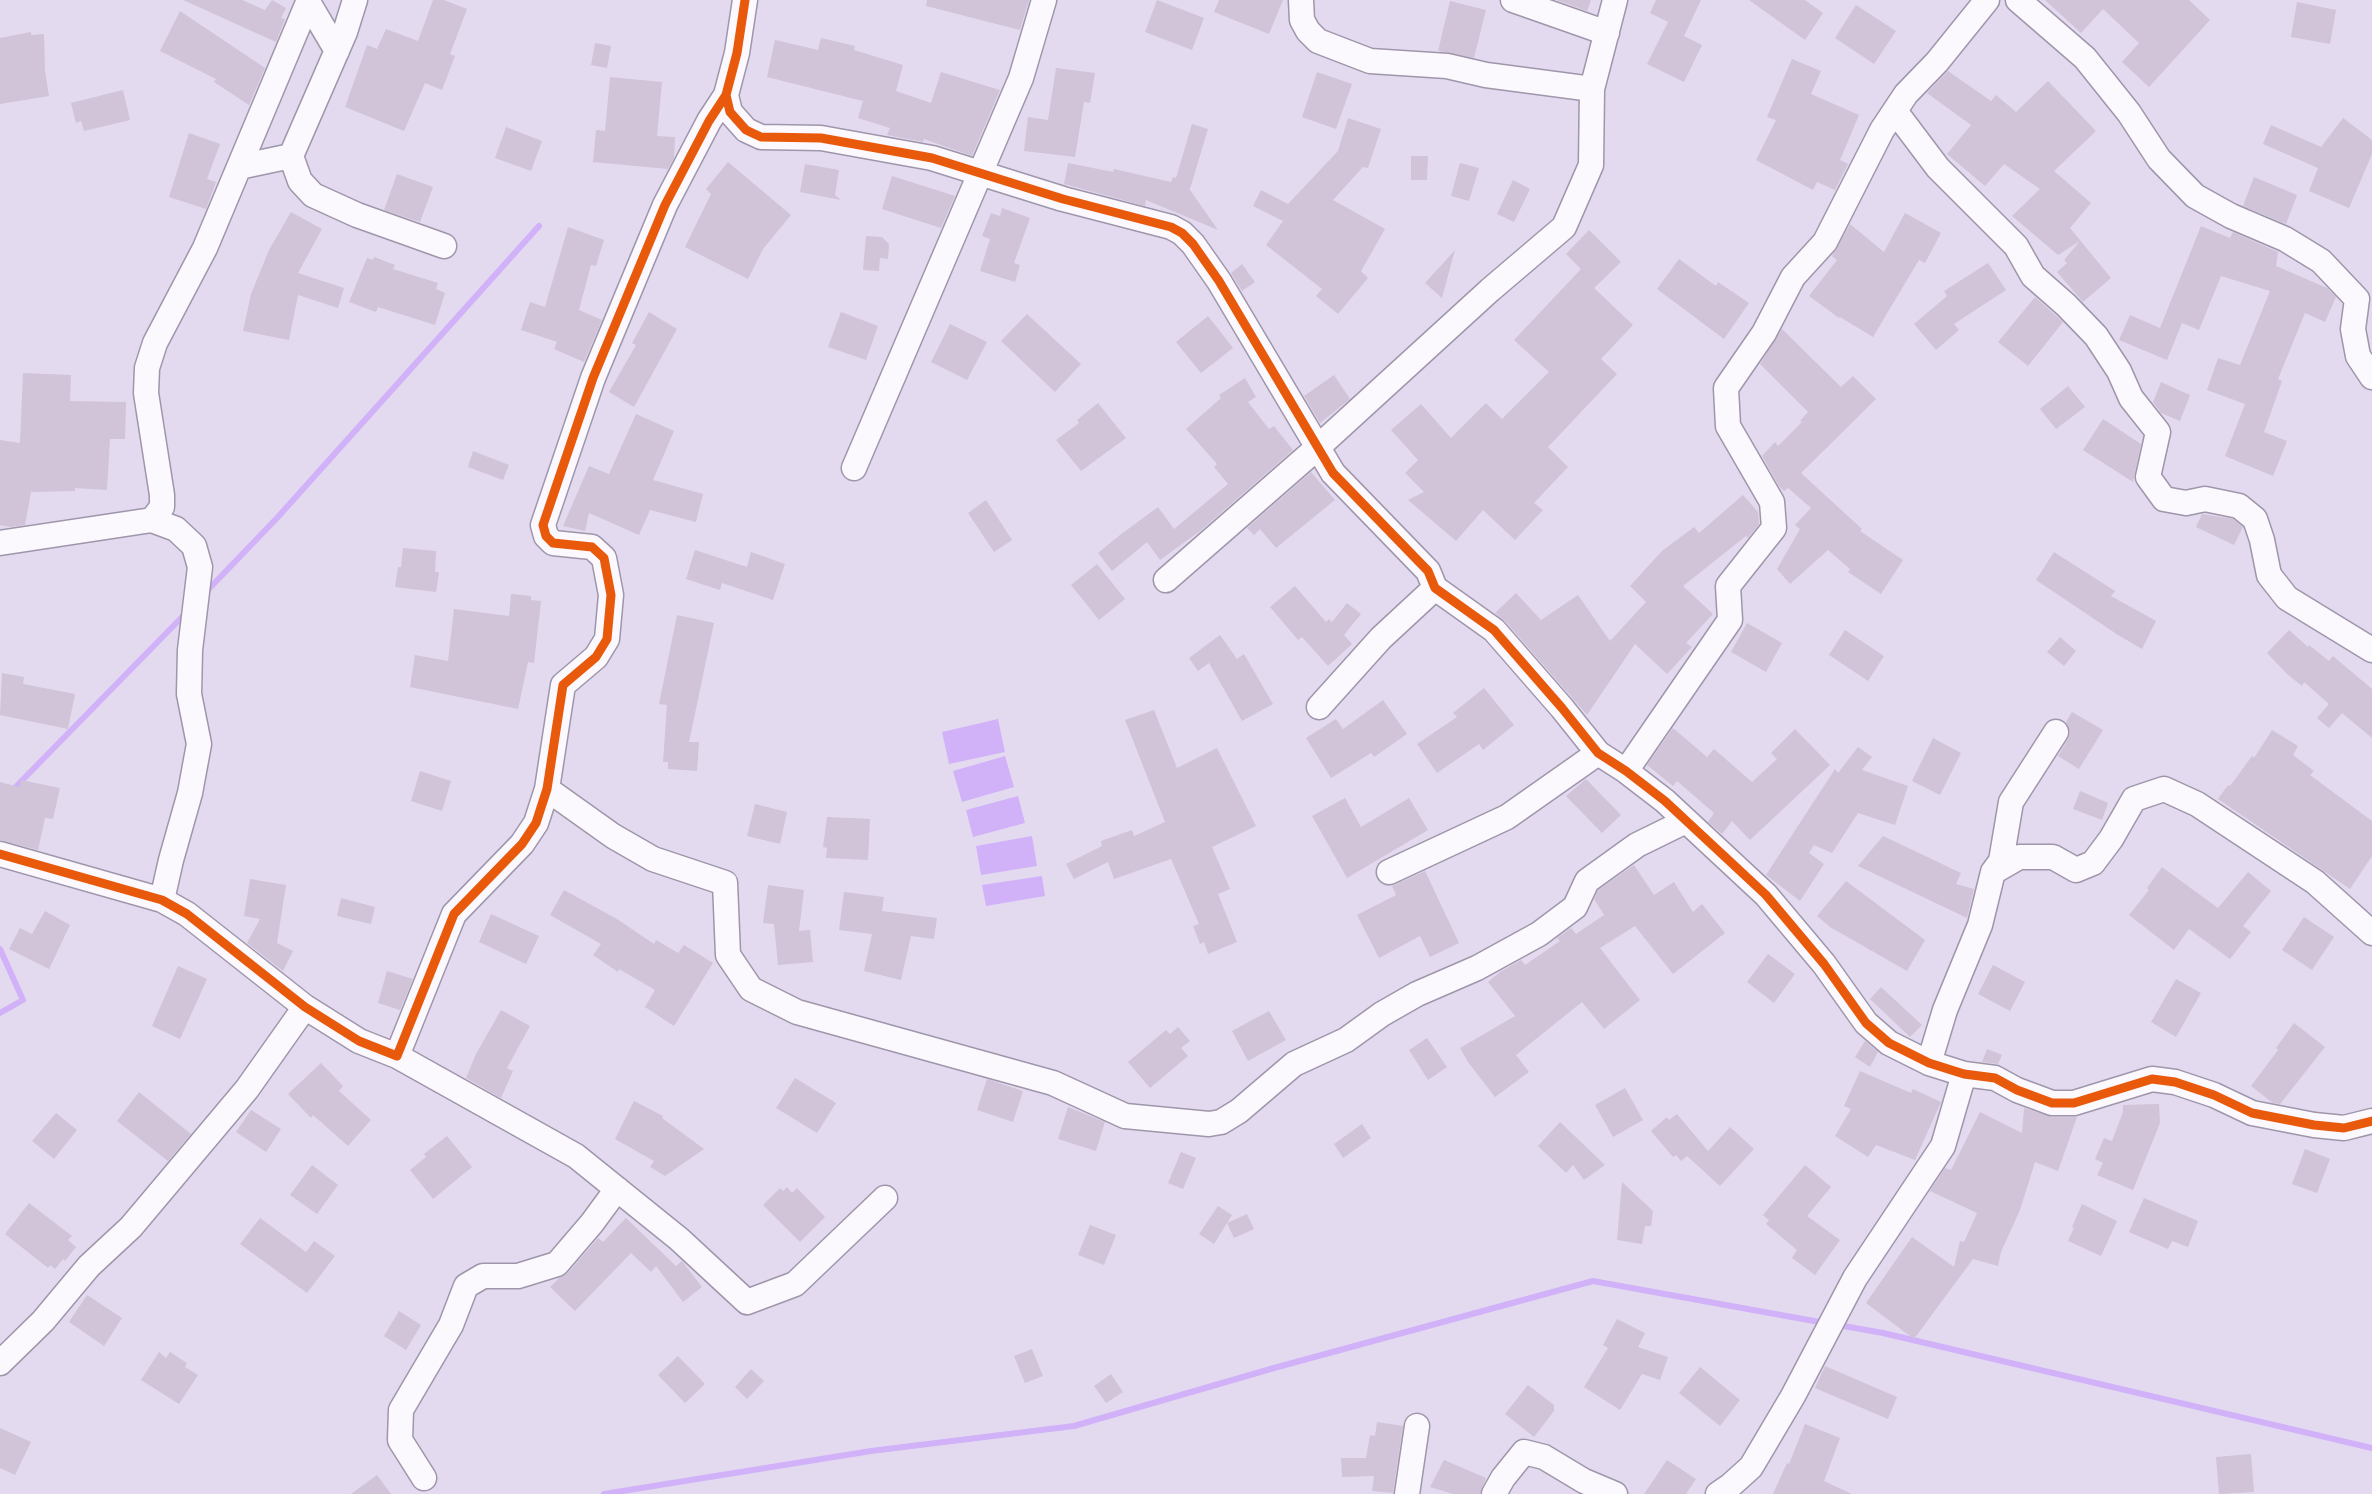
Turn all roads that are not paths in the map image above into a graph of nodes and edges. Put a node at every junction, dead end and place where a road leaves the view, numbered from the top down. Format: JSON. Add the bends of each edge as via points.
{"nodes":[{"id":1,"x":356,"y":0,"type":"edge"},
{"id":2,"x":745,"y":0,"type":"edge"},
{"id":3,"x":1044,"y":0,"type":"edge"},
{"id":4,"x":1301,"y":0,"type":"edge"},
{"id":5,"x":1513,"y":0,"type":"edge"},
{"id":6,"x":1615,"y":0,"type":"edge"},
{"id":7,"x":1987,"y":0,"type":"edge"},
{"id":8,"x":2018,"y":0,"type":"edge"},
{"id":9,"x":309,"y":1,"type":"edge"},
{"id":10,"x":1607,"y":33,"type":"junction"},
{"id":11,"x":337,"y":51,"type":"junction"},
{"id":12,"x":1592,"y":88,"type":"junction"},
{"id":13,"x":726,"y":95,"type":"junction"},
{"id":14,"x":1895,"y":111,"type":"junction"},
{"id":15,"x":291,"y":156,"type":"junction"},
{"id":16,"x":239,"y":167,"type":"junction"},
{"id":17,"x":978,"y":173,"type":"junction"},
{"id":18,"x":444,"y":246,"type":"dead end"},
{"id":19,"x":2372,"y":377,"type":"edge"},
{"id":20,"x":1317,"y":448,"type":"junction"},
{"id":21,"x":854,"y":468,"type":"dead end"},
{"id":22,"x":152,"y":520,"type":"junction"},
{"id":23,"x":0,"y":543,"type":"edge"},
{"id":24,"x":1166,"y":580,"type":"dead end"},
{"id":25,"x":1435,"y":588,"type":"junction"},
{"id":26,"x":2372,"y":650,"type":"edge"},
{"id":27,"x":1319,"y":707,"type":"dead end"},
{"id":28,"x":2056,"y":732,"type":"dead end"},
{"id":29,"x":1598,"y":753,"type":"junction"},
{"id":30,"x":1626,"y":771,"type":"junction"},
{"id":31,"x":547,"y":789,"type":"junction"},
{"id":32,"x":1686,"y":821,"type":"junction"},
{"id":33,"x":0,"y":854,"type":"edge"},
{"id":34,"x":1389,"y":872,"type":"dead end"},
{"id":35,"x":1993,"y":872,"type":"junction"},
{"id":36,"x":162,"y":900,"type":"junction"},
{"id":37,"x":2372,"y":933,"type":"edge"},
{"id":38,"x":305,"y":1007,"type":"junction"},
{"id":39,"x":397,"y":1056,"type":"junction"},
{"id":40,"x":1929,"y":1063,"type":"junction"},
{"id":41,"x":1964,"y":1074,"type":"junction"},
{"id":42,"x":2372,"y":1121,"type":"edge"},
{"id":43,"x":617,"y":1189,"type":"junction"},
{"id":44,"x":885,"y":1198,"type":"dead end"},
{"id":45,"x":0,"y":1364,"type":"edge"},
{"id":46,"x":1417,"y":1426,"type":"dead end"},
{"id":47,"x":424,"y":1478,"type":"dead end"},
{"id":48,"x":1407,"y":1494,"type":"edge"},
{"id":49,"x":1494,"y":1494,"type":"edge"},
{"id":50,"x":1615,"y":1494,"type":"edge"},
{"id":51,"x":1718,"y":1494,"type":"edge"}],
"edges":[{"from":1,"to":11,"type":"street"},
{"from":2,"to":13,"type":"street"},
{"from":3,"to":17,"type":"street","via":[[1021,78]]},
{"from":4,"to":12,"type":"street","via":[[1302,20],[1318,41],[1370,62],[1447,66],[1486,75]]},
{"from":5,"to":10,"type":"street"},
{"from":6,"to":10,"type":"street"},
{"from":7,"to":14,"type":"street"},
{"from":8,"to":19,"type":"street","via":[[2085,58],[2159,159],[2195,196],[2285,239],[2321,261],[2357,299],[2353,329],[2356,347]]},
{"from":9,"to":11,"type":"street"},
{"from":9,"to":16,"type":"street"},
{"from":10,"to":12,"type":"street"},
{"from":11,"to":15,"type":"street"},
{"from":12,"to":20,"type":"street","via":[[1591,165],[1564,227]]},
{"from":13,"to":17,"type":"street","via":[[736,121],[761,137],[821,138],[932,158]]},
{"from":13,"to":31,"type":"street","via":[[665,205],[593,378],[543,525],[553,543],[592,547],[604,558],[611,595],[607,639],[596,657],[563,685]]},
{"from":14,"to":26,"type":"street","via":[[1938,168],[2016,246],[2033,276],[2096,336],[2131,398],[2158,432],[2148,477],[2164,498],[2186,503],[2205,498],[2239,506],[2255,519],[2269,575],[2287,598]]},
{"from":14,"to":30,"type":"street","via":[[1825,242],[1793,278],[1764,333],[1726,388],[1728,426],[1772,502],[1774,528],[1728,586],[1730,620]]},
{"from":15,"to":16,"type":"street"},
{"from":15,"to":18,"type":"street","via":[[300,180],[313,195]]},
{"from":16,"to":22,"type":"street","via":[[205,248],[155,343],[147,368],[146,393],[162,495],[162,507]]},
{"from":17,"to":20,"type":"street","via":[[1171,226],[1182,233],[1219,281]]},
{"from":17,"to":21,"type":"street"},
{"from":20,"to":24,"type":"street"},
{"from":20,"to":25,"type":"street","via":[[1333,473],[1428,571]]},
{"from":22,"to":23,"type":"street"},
{"from":22,"to":36,"type":"street","via":[[176,530],[194,546],[200,567],[189,694],[199,744]]},
{"from":25,"to":27,"type":"street","via":[[1381,638]]},
{"from":25,"to":29,"type":"street","via":[[1494,630]]},
{"from":28,"to":35,"type":"street","via":[[2011,802],[2001,861]]},
{"from":29,"to":30,"type":"street"},
{"from":29,"to":34,"type":"street","via":[[1507,817]]},
{"from":30,"to":32,"type":"street"},
{"from":31,"to":32,"type":"street","via":[[653,859],[725,883],[728,955],[751,989],[797,1012],[1053,1083],[1125,1116],[1209,1124],[1239,1111],[1294,1064],[1346,1040],[1417,994],[1477,968],[1539,934],[1575,907],[1587,881],[1637,845]]},
{"from":31,"to":39,"type":"street","via":[[536,823],[522,844],[454,914]]},
{"from":32,"to":40,"type":"street","via":[[1766,895],[1824,964],[1866,1023],[1889,1043]]},
{"from":33,"to":36,"type":"street"},
{"from":35,"to":37,"type":"street","via":[[2019,857],[2053,857],[2076,870],[2093,863],[2134,799],[2164,789],[2197,804],[2315,882]]},
{"from":35,"to":40,"type":"street","via":[[1980,926],[1945,1010]]},
{"from":36,"to":38,"type":"street","via":[[187,914]]},
{"from":38,"to":39,"type":"street","via":[[359,1041]]},
{"from":38,"to":45,"type":"street","via":[[247,1089],[131,1227],[89,1266]]},
{"from":39,"to":43,"type":"street","via":[[576,1156]]},
{"from":40,"to":41,"type":"street"},
{"from":41,"to":42,"type":"street","via":[[1995,1077],[2052,1103],[2074,1103],[2152,1079],[2214,1095],[2252,1113],[2314,1125],[2344,1128]]},
{"from":41,"to":51,"type":"street","via":[[1943,1146],[1855,1278],[1751,1467]]},
{"from":43,"to":44,"type":"street","via":[[680,1239],[747,1302],[795,1284]]},
{"from":43,"to":47,"type":"street","via":[[558,1263],[518,1276],[483,1276],[466,1286],[451,1325],[400,1410],[400,1440]]},
{"from":46,"to":48,"type":"street"},
{"from":49,"to":50,"type":"street","via":[[1524,1452],[1544,1457]]}]}
